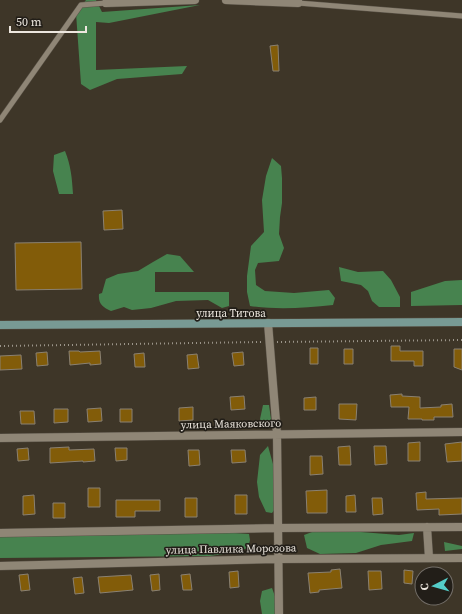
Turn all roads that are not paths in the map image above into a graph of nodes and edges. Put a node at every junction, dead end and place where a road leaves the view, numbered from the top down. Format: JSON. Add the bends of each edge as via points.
{"nodes":[{"id":1,"x":195,"y":0,"type":"edge"},
{"id":2,"x":226,"y":0,"type":"edge"},
{"id":3,"x":298,"y":2,"type":"edge"},
{"id":4,"x":106,"y":3,"type":"joint"},
{"id":5,"x":462,"y":16,"type":"edge"},
{"id":6,"x":0,"y":120,"type":"edge"},
{"id":7,"x":462,"y":322,"type":"edge"},
{"id":8,"x":268,"y":323,"type":"junction"},
{"id":9,"x":0,"y":325,"type":"edge"},
{"id":10,"x":462,"y":432,"type":"edge"},
{"id":11,"x":277,"y":434,"type":"junction"},
{"id":12,"x":0,"y":438,"type":"edge"},
{"id":13,"x":427,"y":527,"type":"junction"},
{"id":14,"x":462,"y":527,"type":"edge"},
{"id":15,"x":277,"y":528,"type":"junction"},
{"id":16,"x":0,"y":533,"type":"edge"},
{"id":17,"x":429,"y":558,"type":"junction"},
{"id":18,"x":462,"y":558,"type":"edge"},
{"id":19,"x":278,"y":559,"type":"junction"},
{"id":20,"x":0,"y":566,"type":"edge"},
{"id":21,"x":279,"y":614,"type":"edge"}],
"edges":[{"from":1,"to":4,"type":"street"},
{"from":2,"to":3,"type":"street"},
{"from":3,"to":5,"type":"lane"},
{"from":4,"to":6,"type":"lane","via":[[81,5]]},
{"from":7,"to":8,"type":"main road","name":"улица Титова"},
{"from":8,"to":9,"type":"main road","name":"улица Титова"},
{"from":8,"to":11,"type":"street"},
{"from":10,"to":11,"type":"street","name":"улица Маяковского"},
{"from":11,"to":12,"type":"street","name":"улица Маяковского"},
{"from":11,"to":15,"type":"street"},
{"from":13,"to":14,"type":"street","name":"улица Павлика Морозова"},
{"from":13,"to":15,"type":"street","name":"улица Павлика Морозова"},
{"from":13,"to":17,"type":"street"},
{"from":15,"to":16,"type":"street","name":"улица Павлика Морозова"},
{"from":15,"to":19,"type":"street"},
{"from":17,"to":18,"type":"street","name":"улица Павлика Морозова"},
{"from":17,"to":19,"type":"street","name":"улица Павлика Морозова"},
{"from":19,"to":20,"type":"street","name":"улица Павлика Морозова"},
{"from":19,"to":21,"type":"street"}]}
